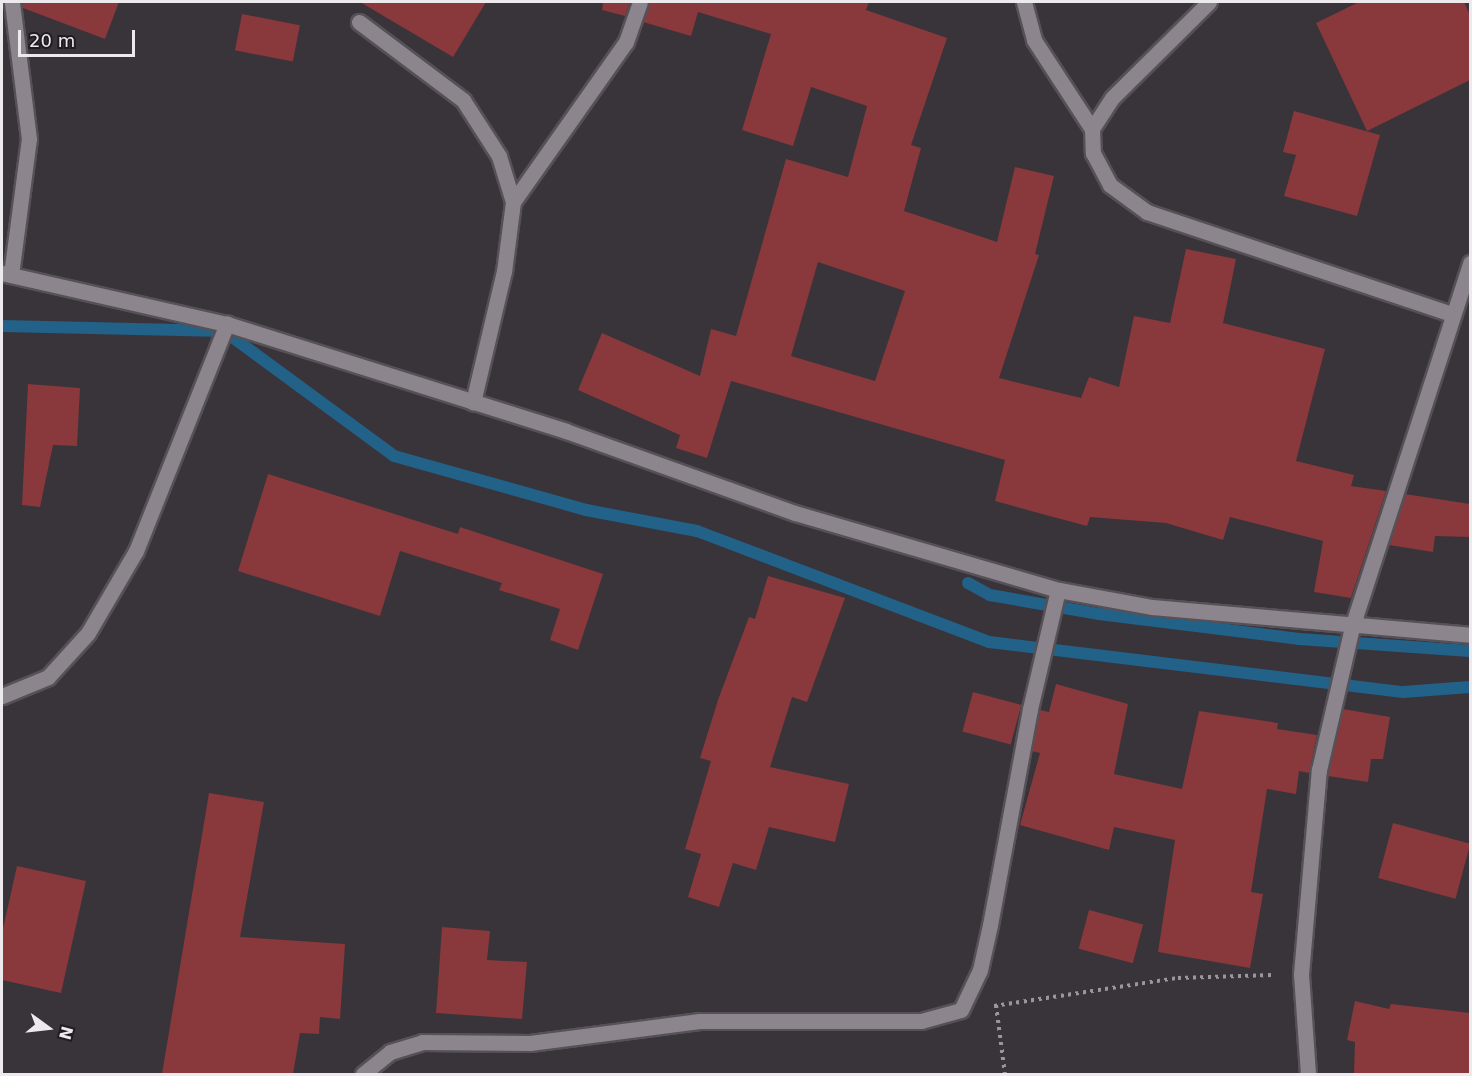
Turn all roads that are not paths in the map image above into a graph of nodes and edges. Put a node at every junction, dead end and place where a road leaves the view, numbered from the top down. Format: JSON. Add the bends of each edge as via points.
{"nodes":[{"id":1,"x":12,"y":2,"type":"edge"},
{"id":2,"x":640,"y":2,"type":"edge"},
{"id":3,"x":1024,"y":2,"type":"edge"},
{"id":4,"x":1209,"y":2,"type":"edge"},
{"id":5,"x":359,"y":22,"type":"dead end"},
{"id":6,"x":1092,"y":129,"type":"junction"},
{"id":7,"x":513,"y":202,"type":"junction"},
{"id":8,"x":1470,"y":263,"type":"edge"},
{"id":9,"x":6,"y":274,"type":"edge"},
{"id":10,"x":1452,"y":314,"type":"junction"},
{"id":11,"x":227,"y":324,"type":"junction"},
{"id":12,"x":473,"y":402,"type":"junction"},
{"id":13,"x":1058,"y":590,"type":"junction"},
{"id":14,"x":1352,"y":627,"type":"junction"},
{"id":15,"x":1470,"y":635,"type":"edge"},
{"id":16,"x":2,"y":696,"type":"edge"},
{"id":17,"x":363,"y":1074,"type":"edge"},
{"id":18,"x":1308,"y":1074,"type":"edge"}],
"edges":[{"from":1,"to":9,"type":"street","via":[[29,139]]},
{"from":2,"to":7,"type":"street","via":[[626,42]]},
{"from":3,"to":6,"type":"street","via":[[1034,40]]},
{"from":4,"to":6,"type":"street","via":[[1112,98]]},
{"from":5,"to":7,"type":"street","via":[[463,100],[499,156]]},
{"from":6,"to":10,"type":"street","via":[[1093,153],[1110,185],[1147,212]]},
{"from":7,"to":12,"type":"street","via":[[504,271]]},
{"from":8,"to":10,"type":"street"},
{"from":9,"to":11,"type":"street"},
{"from":10,"to":14,"type":"street"},
{"from":11,"to":12,"type":"street"},
{"from":11,"to":16,"type":"street","via":[[136,551],[88,633],[48,677]]},
{"from":12,"to":13,"type":"street","via":[[795,513]]},
{"from":13,"to":14,"type":"street","via":[[1152,607]]},
{"from":13,"to":17,"type":"street","via":[[1030,709],[988,936],[980,970],[961,1010],[921,1021],[700,1021],[530,1043],[422,1042],[390,1052]]},
{"from":14,"to":15,"type":"street"},
{"from":14,"to":18,"type":"street","via":[[1318,781],[1301,974]]}]}
